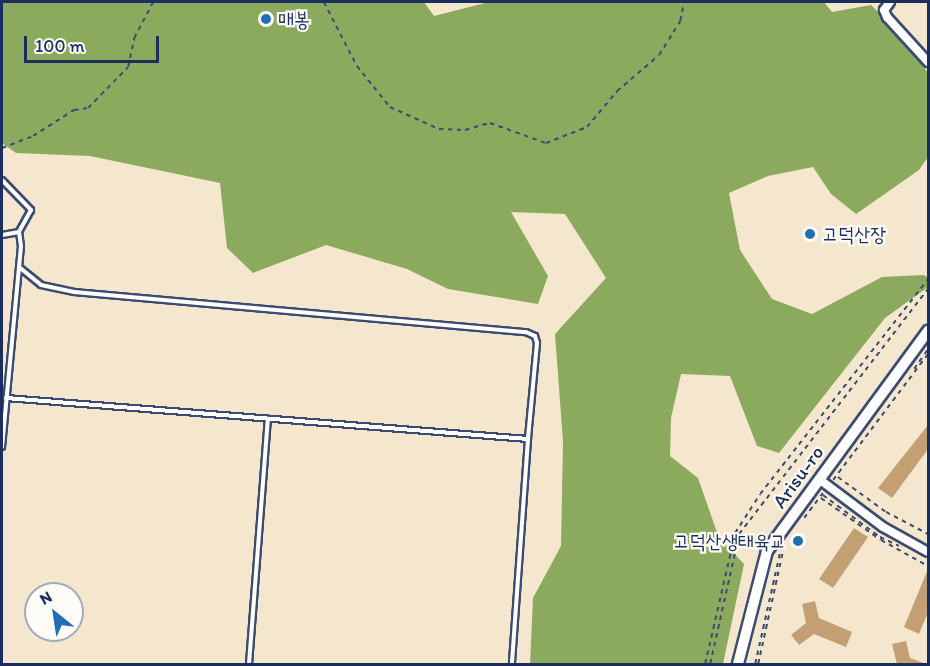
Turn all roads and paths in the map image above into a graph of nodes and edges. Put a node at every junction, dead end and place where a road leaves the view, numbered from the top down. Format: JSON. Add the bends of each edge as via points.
{"nodes":[{"id":1,"x":153,"y":2,"type":"edge"},
{"id":2,"x":324,"y":2,"type":"edge"},
{"id":3,"x":684,"y":2,"type":"edge"},
{"id":4,"x":890,"y":2,"type":"edge"},
{"id":5,"x":928,"y":62,"type":"edge"},
{"id":6,"x":2,"y":147,"type":"edge"},
{"id":7,"x":2,"y":180,"type":"edge"},
{"id":8,"x":18,"y":231,"type":"junction"},
{"id":9,"x":2,"y":235,"type":"edge"},
{"id":10,"x":19,"y":267,"type":"junction"},
{"id":11,"x":928,"y":279,"type":"edge"},
{"id":12,"x":928,"y":290,"type":"edge"},
{"id":13,"x":928,"y":331,"type":"edge"},
{"id":14,"x":928,"y":349,"type":"edge"},
{"id":15,"x":928,"y":354,"type":"edge"},
{"id":16,"x":6,"y":398,"type":"junction"},
{"id":17,"x":268,"y":419,"type":"junction"},
{"id":18,"x":528,"y":439,"type":"junction"},
{"id":19,"x":2,"y":447,"type":"edge"},
{"id":20,"x":837,"y":476,"type":"junction"},
{"id":21,"x":828,"y":481,"type":"junction"},
{"id":22,"x":820,"y":497,"type":"junction"},
{"id":23,"x":801,"y":518,"type":"dead end"},
{"id":24,"x":887,"y":519,"type":"dead end"},
{"id":25,"x":798,"y":526,"type":"dead end"},
{"id":26,"x":928,"y":534,"type":"edge"},
{"id":27,"x":783,"y":544,"type":"dead end"},
{"id":28,"x":928,"y":552,"type":"edge"},
{"id":29,"x":928,"y":566,"type":"edge"},
{"id":30,"x":249,"y":664,"type":"edge"},
{"id":31,"x":512,"y":664,"type":"edge"},
{"id":32,"x":705,"y":664,"type":"edge"},
{"id":33,"x":710,"y":664,"type":"edge"},
{"id":34,"x":738,"y":664,"type":"edge"},
{"id":35,"x":756,"y":664,"type":"edge"}],
"edges":[{"from":1,"to":6,"type":"path","via":[[134,38],[128,67],[88,108],[74,110],[33,136]]},
{"from":2,"to":3,"type":"path","via":[[357,66],[390,107],[439,129],[465,130],[490,123],[546,143],[587,127],[591,117],[604,110],[617,91],[659,55],[680,21]]},
{"from":4,"to":5,"type":"street","via":[[884,10],[887,17]]},
{"from":7,"to":8,"type":"lane","via":[[31,210]]},
{"from":8,"to":9,"type":"lane"},
{"from":8,"to":10,"type":"lane"},
{"from":10,"to":16,"type":"lane"},
{"from":10,"to":18,"type":"lane","via":[[41,285],[74,292],[526,332],[535,336],[537,343]]},
{"from":11,"to":32,"type":"path","via":[[760,494],[735,533]]},
{"from":12,"to":33,"type":"path","via":[[739,534]]},
{"from":13,"to":21,"type":"main road","name":"Arisu-ro"},
{"from":14,"to":21,"type":"path"},
{"from":15,"to":20,"type":"path"},
{"from":16,"to":17,"type":"lane"},
{"from":16,"to":19,"type":"lane"},
{"from":17,"to":18,"type":"lane"},
{"from":17,"to":30,"type":"lane"},
{"from":18,"to":31,"type":"lane"},
{"from":20,"to":21,"type":"path"},
{"from":20,"to":26,"type":"path","via":[[886,512]]},
{"from":21,"to":22,"type":"path"},
{"from":21,"to":23,"type":"path"},
{"from":21,"to":24,"type":"path"},
{"from":21,"to":28,"type":"street","via":[[883,527]]},
{"from":21,"to":34,"type":"main road","name":"Arisu-ro","via":[[767,550]]},
{"from":22,"to":25,"type":"path"},
{"from":22,"to":29,"type":"path","via":[[881,540]]},
{"from":27,"to":35,"type":"path"}]}
